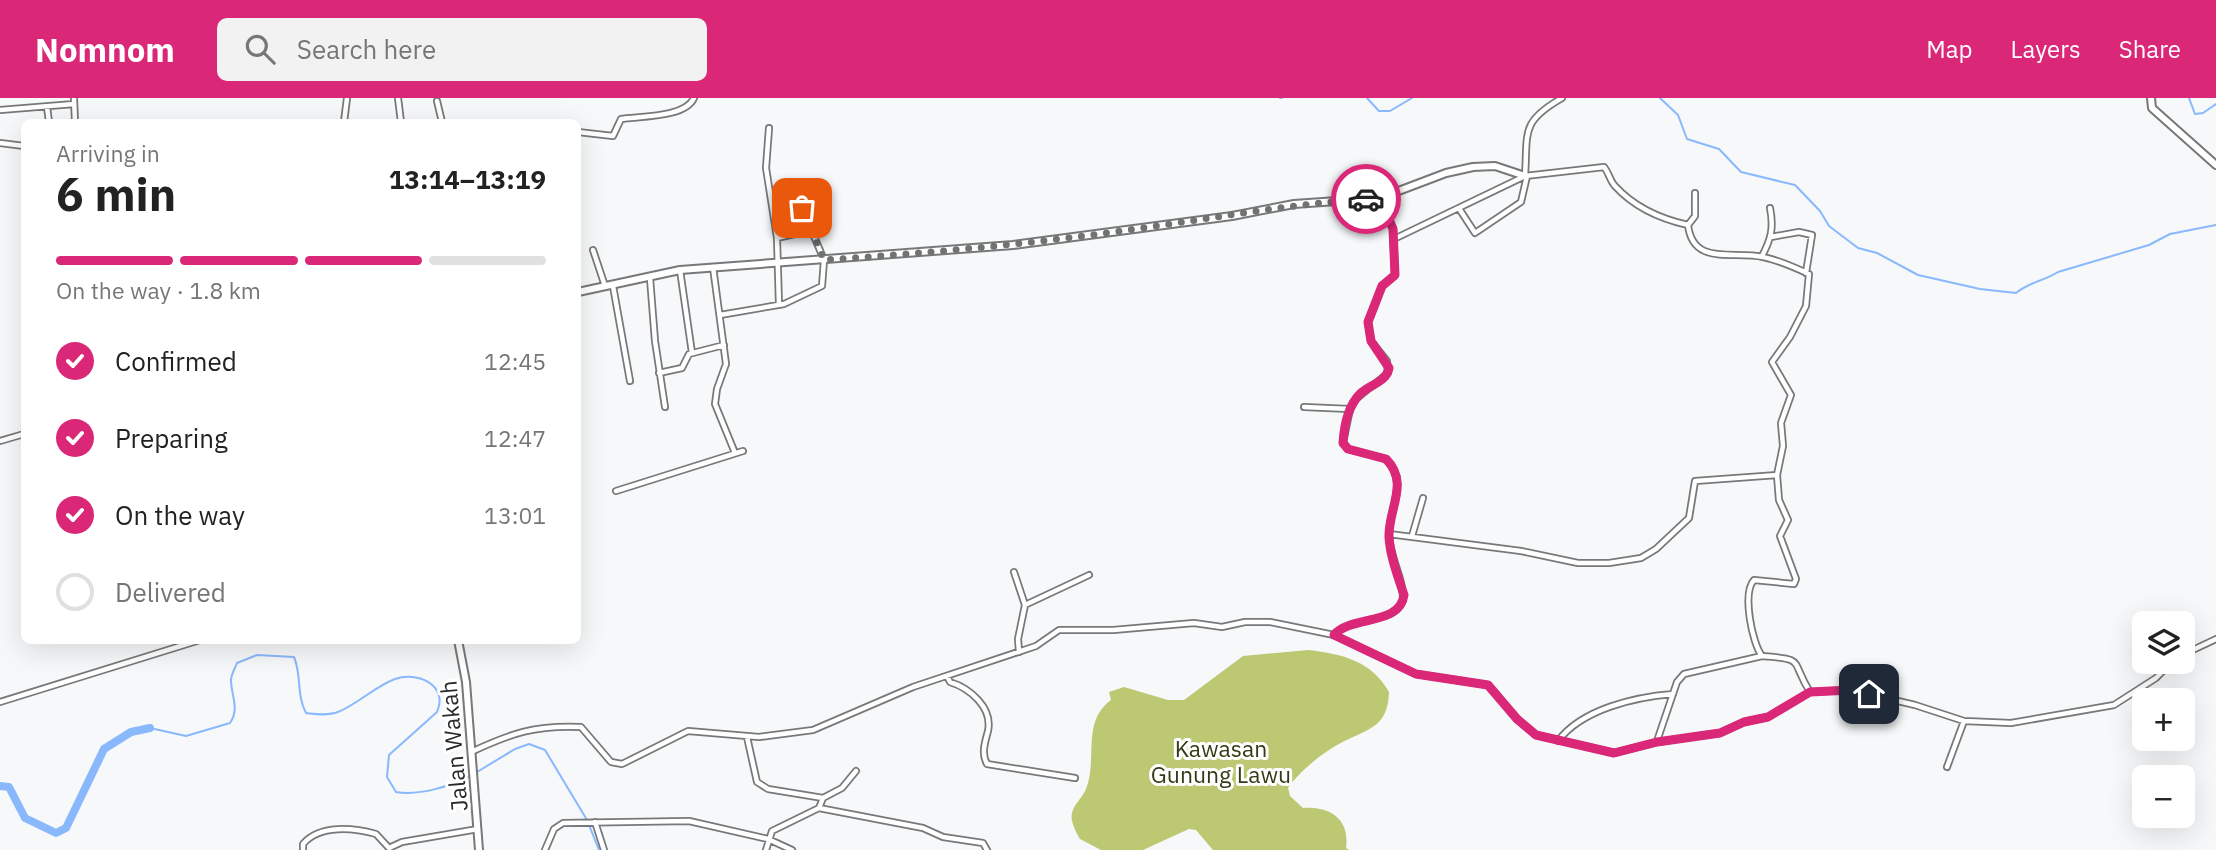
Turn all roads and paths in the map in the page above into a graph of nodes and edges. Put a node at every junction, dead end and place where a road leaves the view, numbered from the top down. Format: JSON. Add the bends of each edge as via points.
{"nodes":[{"id":1,"x":347,"y":98,"type":"edge"},
{"id":2,"x":398,"y":98,"type":"edge"},
{"id":3,"x":694,"y":98,"type":"edge"},
{"id":4,"x":1562,"y":98,"type":"edge"},
{"id":5,"x":2151,"y":98,"type":"edge"},
{"id":6,"x":74,"y":101,"type":"edge"},
{"id":7,"x":437,"y":101,"type":"dead end"},
{"id":8,"x":47,"y":107,"type":"junction"},
{"id":9,"x":0,"y":110,"type":"edge"},
{"id":10,"x":49,"y":119,"type":"edge"},
{"id":11,"x":75,"y":119,"type":"edge"},
{"id":12,"x":344,"y":119,"type":"edge"},
{"id":13,"x":401,"y":119,"type":"edge"},
{"id":14,"x":441,"y":119,"type":"edge"},
{"id":15,"x":769,"y":128,"type":"dead end"},
{"id":16,"x":581,"y":132,"type":"edge"},
{"id":17,"x":0,"y":143,"type":"edge"},
{"id":18,"x":21,"y":146,"type":"edge"},
{"id":19,"x":2216,"y":165,"type":"edge"},
{"id":20,"x":1526,"y":176,"type":"junction"},
{"id":21,"x":793,"y":186,"type":"dead end"},
{"id":22,"x":1695,"y":193,"type":"dead end"},
{"id":23,"x":1380,"y":198,"type":"junction"},
{"id":24,"x":1770,"y":208,"type":"dead end"},
{"id":25,"x":1460,"y":209,"type":"junction"},
{"id":26,"x":1688,"y":225,"type":"junction"},
{"id":27,"x":812,"y":230,"type":"junction"},
{"id":28,"x":1771,"y":237,"type":"junction"},
{"id":29,"x":777,"y":238,"type":"junction"},
{"id":30,"x":1394,"y":239,"type":"junction"},
{"id":31,"x":593,"y":250,"type":"dead end"},
{"id":32,"x":1762,"y":256,"type":"junction"},
{"id":33,"x":824,"y":260,"type":"junction"},
{"id":34,"x":778,"y":262,"type":"junction"},
{"id":35,"x":713,"y":267,"type":"junction"},
{"id":36,"x":680,"y":270,"type":"junction"},
{"id":37,"x":1806,"y":273,"type":"junction"},
{"id":38,"x":650,"y":278,"type":"junction"},
{"id":39,"x":609,"y":287,"type":"junction"},
{"id":40,"x":581,"y":292,"type":"edge"},
{"id":41,"x":779,"y":305,"type":"junction"},
{"id":42,"x":720,"y":315,"type":"junction"},
{"id":43,"x":724,"y":345,"type":"junction"},
{"id":44,"x":692,"y":353,"type":"junction"},
{"id":45,"x":659,"y":373,"type":"junction"},
{"id":46,"x":630,"y":381,"type":"dead end"},
{"id":47,"x":665,"y":407,"type":"dead end"},
{"id":48,"x":1304,"y":407,"type":"dead end"},
{"id":49,"x":1350,"y":409,"type":"junction"},
{"id":50,"x":21,"y":435,"type":"edge"},
{"id":51,"x":0,"y":441,"type":"edge"},
{"id":52,"x":743,"y":451,"type":"dead end"},
{"id":53,"x":735,"y":453,"type":"junction"},
{"id":54,"x":1777,"y":475,"type":"junction"},
{"id":55,"x":616,"y":491,"type":"dead end"},
{"id":56,"x":1423,"y":498,"type":"dead end"},
{"id":57,"x":1389,"y":534,"type":"junction"},
{"id":58,"x":1412,"y":536,"type":"junction"},
{"id":59,"x":1014,"y":572,"type":"dead end"},
{"id":60,"x":1089,"y":575,"type":"dead end"},
{"id":61,"x":1025,"y":605,"type":"junction"},
{"id":62,"x":1334,"y":635,"type":"junction"},
{"id":63,"x":2216,"y":639,"type":"edge"},
{"id":64,"x":187,"y":644,"type":"edge"},
{"id":65,"x":459,"y":644,"type":"edge"},
{"id":66,"x":2195,"y":649,"type":"edge"},
{"id":67,"x":1019,"y":653,"type":"junction"},
{"id":68,"x":1762,"y":656,"type":"junction"},
{"id":69,"x":2160,"y":674,"type":"edge"},
{"id":70,"x":947,"y":676,"type":"junction"},
{"id":71,"x":1810,"y":692,"type":"junction"},
{"id":72,"x":1673,"y":694,"type":"junction"},
{"id":73,"x":0,"y":702,"type":"edge"},
{"id":74,"x":1964,"y":721,"type":"junction"},
{"id":75,"x":747,"y":737,"type":"junction"},
{"id":76,"x":1558,"y":741,"type":"junction"},
{"id":77,"x":1657,"y":742,"type":"junction"},
{"id":78,"x":471,"y":752,"type":"junction"},
{"id":79,"x":1947,"y":767,"type":"dead end"},
{"id":80,"x":856,"y":771,"type":"dead end"},
{"id":81,"x":1075,"y":778,"type":"dead end"},
{"id":82,"x":823,"y":799,"type":"junction"},
{"id":83,"x":819,"y":808,"type":"junction"},
{"id":84,"x":593,"y":822,"type":"junction"},
{"id":85,"x":478,"y":829,"type":"junction"},
{"id":86,"x":768,"y":839,"type":"junction"},
{"id":87,"x":303,"y":850,"type":"edge"},
{"id":88,"x":479,"y":850,"type":"edge"},
{"id":89,"x":545,"y":850,"type":"edge"},
{"id":90,"x":604,"y":850,"type":"edge"},
{"id":91,"x":766,"y":850,"type":"edge"},
{"id":92,"x":792,"y":850,"type":"edge"},
{"id":93,"x":986,"y":850,"type":"edge"}],
"edges":[{"from":1,"to":12,"type":"street"},
{"from":2,"to":13,"type":"street"},
{"from":3,"to":16,"type":"street","via":[[691,104],[656,118],[621,119],[613,136]]},
{"from":4,"to":20,"type":"street","via":[[1530,122]]},
{"from":5,"to":19,"type":"street","via":[[2152,108]]},
{"from":6,"to":8,"type":"street"},
{"from":6,"to":11,"type":"street"},
{"from":7,"to":14,"type":"street"},
{"from":8,"to":9,"type":"street"},
{"from":8,"to":10,"type":"street"},
{"from":15,"to":29,"type":"street","via":[[766,168]]},
{"from":17,"to":18,"type":"street"},
{"from":20,"to":23,"type":"street","via":[[1495,166],[1474,167]]},
{"from":20,"to":25,"type":"street"},
{"from":20,"to":25,"type":"street","via":[[1521,202],[1475,233]]},
{"from":20,"to":26,"type":"street","via":[[1604,167],[1616,188],[1649,212]]},
{"from":21,"to":27,"type":"street"},
{"from":22,"to":26,"type":"street","via":[[1695,216]]},
{"from":23,"to":30,"type":"street"},
{"from":23,"to":33,"type":"street","via":[[1294,204],[1013,245]]},
{"from":24,"to":28,"type":"street"},
{"from":25,"to":30,"type":"street"},
{"from":26,"to":32,"type":"street","via":[[1696,247],[1726,256]]},
{"from":27,"to":29,"type":"street"},
{"from":27,"to":33,"type":"street"},
{"from":28,"to":32,"type":"street"},
{"from":28,"to":37,"type":"street","via":[[1799,232],[1812,235]]},
{"from":29,"to":34,"type":"street"},
{"from":30,"to":49,"type":"street","via":[[1395,275],[1382,286],[1368,322],[1371,341],[1387,361],[1388,373],[1362,392]]},
{"from":31,"to":39,"type":"street"},
{"from":32,"to":37,"type":"street"},
{"from":33,"to":34,"type":"street"},
{"from":33,"to":41,"type":"street","via":[[818,290]]},
{"from":34,"to":35,"type":"street"},
{"from":34,"to":41,"type":"street"},
{"from":35,"to":36,"type":"street"},
{"from":35,"to":42,"type":"street"},
{"from":36,"to":38,"type":"street"},
{"from":36,"to":44,"type":"street"},
{"from":37,"to":54,"type":"street","via":[[1810,277],[1806,306],[1790,337],[1772,358],[1791,395],[1781,423],[1783,446]]},
{"from":38,"to":39,"type":"street"},
{"from":38,"to":45,"type":"street"},
{"from":39,"to":40,"type":"street"},
{"from":39,"to":46,"type":"street"},
{"from":41,"to":42,"type":"street"},
{"from":42,"to":43,"type":"street"},
{"from":43,"to":44,"type":"street"},
{"from":43,"to":53,"type":"street","via":[[725,371],[715,404]]},
{"from":44,"to":45,"type":"street","via":[[682,368]]},
{"from":45,"to":47,"type":"street"},
{"from":48,"to":49,"type":"street"},
{"from":49,"to":57,"type":"street","via":[[1344,446],[1386,459],[1397,474],[1397,501]]},
{"from":50,"to":51,"type":"street"},
{"from":52,"to":53,"type":"street"},
{"from":53,"to":55,"type":"street"},
{"from":54,"to":58,"type":"street","via":[[1695,481],[1689,518],[1641,558],[1578,563]]},
{"from":54,"to":68,"type":"street","via":[[1779,500],[1788,520],[1780,536],[1796,579],[1794,584],[1759,579],[1749,585],[1749,630]]},
{"from":56,"to":58,"type":"street"},
{"from":57,"to":58,"type":"street"},
{"from":57,"to":62,"type":"street","via":[[1404,595],[1402,605],[1394,612],[1343,627]]},
{"from":59,"to":61,"type":"street"},
{"from":60,"to":61,"type":"street"},
{"from":61,"to":67,"type":"street"},
{"from":62,"to":67,"type":"street","via":[[1258,621],[1222,627],[1194,623],[1059,630]]},
{"from":62,"to":76,"type":"street","via":[[1416,674],[1488,685],[1527,729]]},
{"from":63,"to":66,"type":"street"},
{"from":64,"to":73,"type":"street"},
{"from":65,"to":78,"type":"street","name":"Jalan Wakah"},
{"from":67,"to":70,"type":"street"},
{"from":68,"to":71,"type":"street","via":[[1790,657]]},
{"from":68,"to":72,"type":"street","via":[[1689,672],[1677,681]]},
{"from":69,"to":74,"type":"street","via":[[2114,705],[2011,723]]},
{"from":70,"to":75,"type":"street","via":[[813,730]]},
{"from":70,"to":81,"type":"street","via":[[980,702],[988,725],[987,764]]},
{"from":71,"to":74,"type":"street","via":[[1851,690]]},
{"from":71,"to":77,"type":"street","via":[[1768,717],[1720,733]]},
{"from":72,"to":76,"type":"street","via":[[1646,697],[1576,722]]},
{"from":72,"to":77,"type":"street"},
{"from":74,"to":79,"type":"street"},
{"from":75,"to":78,"type":"street","via":[[688,731],[635,759],[615,764],[581,727],[547,726],[515,732]]},
{"from":75,"to":82,"type":"street","via":[[757,782],[768,789]]},
{"from":76,"to":77,"type":"street","via":[[1614,753]]},
{"from":78,"to":85,"type":"street","name":"Jalan Wakah"},
{"from":80,"to":82,"type":"street","via":[[842,788]]},
{"from":82,"to":83,"type":"street"},
{"from":83,"to":86,"type":"street","via":[[772,831]]},
{"from":83,"to":93,"type":"street","via":[[983,843]]},
{"from":84,"to":86,"type":"street","via":[[690,821]]},
{"from":84,"to":89,"type":"street","via":[[558,825]]},
{"from":84,"to":90,"type":"street"},
{"from":85,"to":87,"type":"street","via":[[389,848],[376,834],[340,829],[310,838]]},
{"from":85,"to":88,"type":"street","name":"Jalan Wakah"},
{"from":86,"to":91,"type":"street"},
{"from":86,"to":92,"type":"street"}]}
